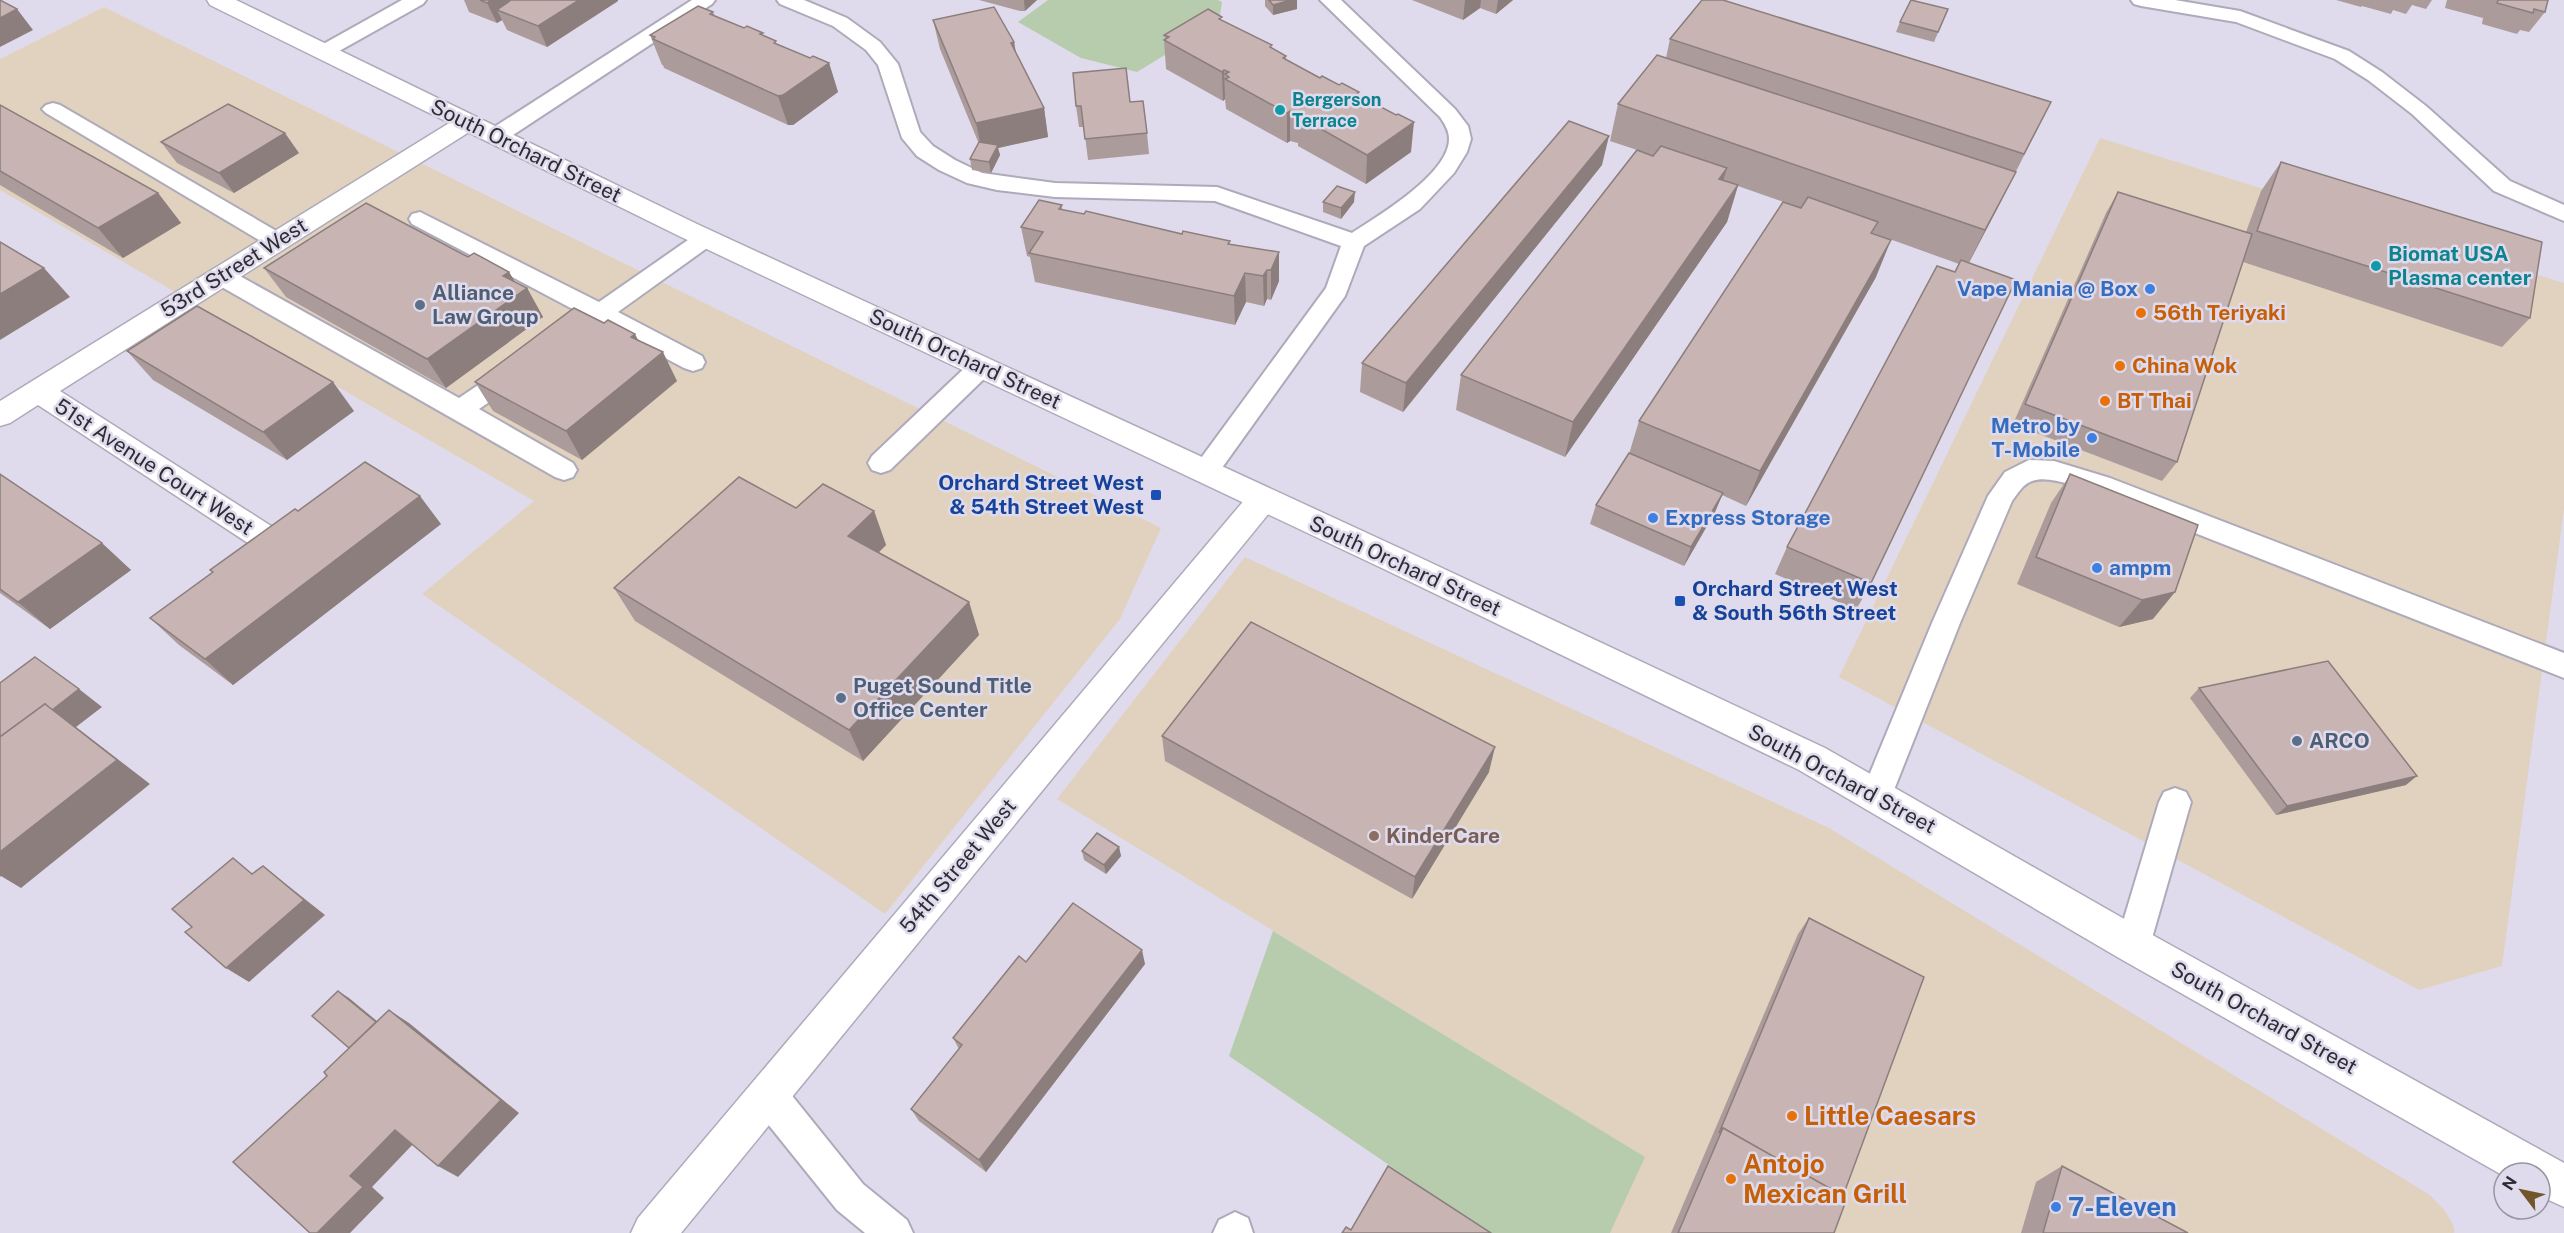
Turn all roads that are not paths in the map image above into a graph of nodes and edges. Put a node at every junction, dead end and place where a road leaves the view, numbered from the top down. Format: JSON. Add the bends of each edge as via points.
{"nodes":[{"id":1,"x":218,"y":0,"type":"edge"},
{"id":2,"x":416,"y":0,"type":"edge"},
{"id":3,"x":705,"y":0,"type":"edge"},
{"id":4,"x":787,"y":0,"type":"edge"},
{"id":5,"x":1330,"y":0,"type":"edge"},
{"id":6,"x":2141,"y":0,"type":"edge"},
{"id":7,"x":325,"y":51,"type":"junction"},
{"id":8,"x":53,"y":109,"type":"dead end"},
{"id":9,"x":468,"y":122,"type":"junction"},
{"id":10,"x":496,"y":136,"type":"junction"},
{"id":11,"x":2564,"y":214,"type":"edge"},
{"id":12,"x":420,"y":219,"type":"dead end"},
{"id":13,"x":705,"y":238,"type":"junction"},
{"id":14,"x":277,"y":242,"type":"junction"},
{"id":15,"x":1354,"y":242,"type":"junction"},
{"id":16,"x":221,"y":276,"type":"junction"},
{"id":17,"x":600,"y":314,"type":"junction"},
{"id":18,"x":693,"y":362,"type":"dead end"},
{"id":19,"x":981,"y":367,"type":"junction"},
{"id":20,"x":38,"y":391,"type":"junction"},
{"id":21,"x":460,"y":410,"type":"junction"},
{"id":22,"x":0,"y":415,"type":"edge"},
{"id":23,"x":881,"y":463,"type":"dead end"},
{"id":24,"x":564,"y":470,"type":"dead end"},
{"id":25,"x":1205,"y":472,"type":"junction"},
{"id":26,"x":1263,"y":499,"type":"junction"},
{"id":27,"x":271,"y":542,"type":"edge"},
{"id":28,"x":2564,"y":666,"type":"edge"},
{"id":29,"x":1877,"y":795,"type":"junction"},
{"id":30,"x":2175,"y":802,"type":"dead end"},
{"id":31,"x":2133,"y":945,"type":"junction"},
{"id":32,"x":768,"y":1095,"type":"junction"},
{"id":33,"x":2564,"y":1186,"type":"edge"},
{"id":34,"x":653,"y":1233,"type":"edge"},
{"id":35,"x":894,"y":1233,"type":"edge"}],
"edges":[{"from":1,"to":7,"type":"main road","name":"South Orchard Street"},
{"from":2,"to":7,"type":"lane"},
{"from":3,"to":10,"type":"lane"},
{"from":4,"to":15,"type":"lane","via":[[840,22],[873,46],[888,64],[910,134],[925,151],[975,178],[1055,190],[1217,194]]},
{"from":5,"to":15,"type":"lane","via":[[1448,113],[1460,139],[1443,172],[1412,204]]},
{"from":6,"to":11,"type":"lane","via":[[2240,17],[2342,55],[2419,110],[2502,186]]},
{"from":7,"to":9,"type":"main road","name":"South Orchard Street"},
{"from":8,"to":14,"type":"lane"},
{"from":9,"to":10,"type":"main road","name":"South Orchard Street"},
{"from":9,"to":14,"type":"main road","name":"53rd Street West"},
{"from":10,"to":13,"type":"main road","name":"South Orchard Street"},
{"from":12,"to":17,"type":"lane"},
{"from":13,"to":17,"type":"lane"},
{"from":13,"to":19,"type":"main road","name":"South Orchard Street"},
{"from":14,"to":16,"type":"main road","name":"53rd Street West"},
{"from":15,"to":25,"type":"lane","via":[[1337,290]]},
{"from":16,"to":20,"type":"main road","name":"53rd Street West"},
{"from":16,"to":21,"type":"lane"},
{"from":17,"to":18,"type":"lane"},
{"from":17,"to":21,"type":"lane"},
{"from":19,"to":23,"type":"lane"},
{"from":19,"to":25,"type":"main road","name":"South Orchard Street"},
{"from":20,"to":22,"type":"main road","name":"53rd Street West"},
{"from":20,"to":27,"type":"main road","name":"51st Avenue Court West"},
{"from":21,"to":24,"type":"lane"},
{"from":25,"to":26,"type":"main road","name":"South Orchard Street"},
{"from":26,"to":29,"type":"main road","name":"South Orchard Street","via":[[1733,720]]},
{"from":26,"to":32,"type":"main road","name":"54th Street West"},
{"from":28,"to":29,"type":"lane","via":[[2100,485],[2054,471],[2029,470],[2014,479],[1992,515]]},
{"from":29,"to":31,"type":"main road","name":"South Orchard Street"},
{"from":30,"to":31,"type":"lane"},
{"from":31,"to":33,"type":"main road","name":"South Orchard Street"},
{"from":32,"to":34,"type":"main road","name":"54th Street West"},
{"from":32,"to":35,"type":"lane","via":[[850,1197]]}]}
